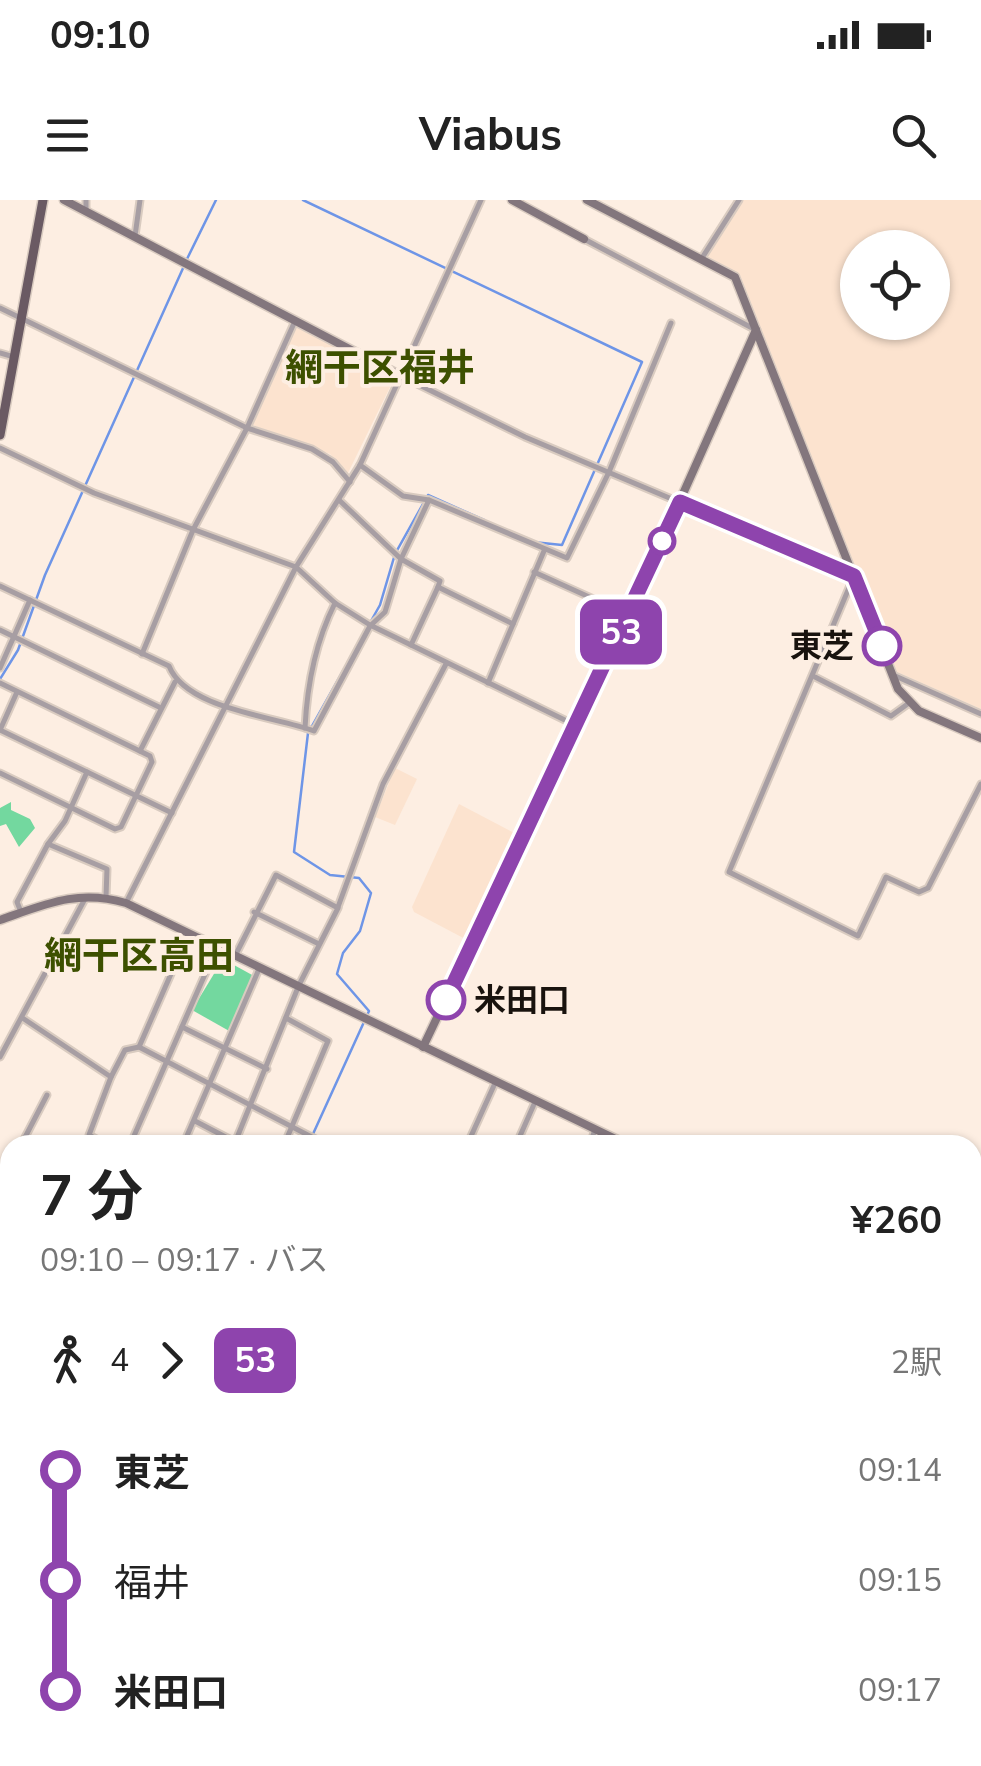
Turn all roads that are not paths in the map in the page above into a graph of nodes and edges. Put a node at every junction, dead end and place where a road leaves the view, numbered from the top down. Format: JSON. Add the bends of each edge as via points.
{"nodes":[{"id":1,"x":43,"y":200,"type":"edge"},
{"id":2,"x":64,"y":200,"type":"edge"},
{"id":3,"x":86,"y":200,"type":"edge"},
{"id":4,"x":140,"y":200,"type":"edge"},
{"id":5,"x":482,"y":200,"type":"edge"},
{"id":6,"x":512,"y":200,"type":"edge"},
{"id":7,"x":587,"y":200,"type":"edge"},
{"id":8,"x":739,"y":200,"type":"edge"},
{"id":9,"x":86,"y":211,"type":"junction"},
{"id":10,"x":136,"y":236,"type":"junction"},
{"id":11,"x":584,"y":239,"type":"joint"},
{"id":12,"x":702,"y":258,"type":"junction"},
{"id":13,"x":0,"y":308,"type":"edge"},
{"id":14,"x":21,"y":318,"type":"junction"},
{"id":15,"x":296,"y":319,"type":"junction"},
{"id":16,"x":671,"y":323,"type":"dead end"},
{"id":17,"x":756,"y":330,"type":"junction"},
{"id":18,"x":0,"y":352,"type":"edge"},
{"id":19,"x":14,"y":357,"type":"junction"},
{"id":20,"x":401,"y":376,"type":"junction"},
{"id":21,"x":247,"y":428,"type":"junction"},
{"id":22,"x":0,"y":434,"type":"edge"},
{"id":23,"x":0,"y":448,"type":"edge"},
{"id":24,"x":360,"y":465,"type":"junction"},
{"id":25,"x":609,"y":472,"type":"junction"},
{"id":26,"x":350,"y":482,"type":"junction"},
{"id":27,"x":338,"y":500,"type":"junction"},
{"id":28,"x":429,"y":500,"type":"junction"},
{"id":29,"x":680,"y":502,"type":"junction"},
{"id":30,"x":193,"y":530,"type":"junction"},
{"id":31,"x":544,"y":551,"type":"junction"},
{"id":32,"x":400,"y":558,"type":"junction"},
{"id":33,"x":296,"y":566,"type":"junction"},
{"id":34,"x":534,"y":572,"type":"junction"},
{"id":35,"x":854,"y":576,"type":"junction"},
{"id":36,"x":0,"y":586,"type":"edge"},
{"id":37,"x":438,"y":586,"type":"junction"},
{"id":38,"x":30,"y":600,"type":"junction"},
{"id":39,"x":335,"y":603,"type":"junction"},
{"id":40,"x":629,"y":615,"type":"junction"},
{"id":41,"x":513,"y":624,"type":"junction"},
{"id":42,"x":370,"y":625,"type":"junction"},
{"id":43,"x":0,"y":630,"type":"edge"},
{"id":44,"x":14,"y":636,"type":"junction"},
{"id":45,"x":411,"y":646,"type":"junction"},
{"id":46,"x":142,"y":654,"type":"junction"},
{"id":47,"x":446,"y":664,"type":"junction"},
{"id":48,"x":0,"y":668,"type":"edge"},
{"id":49,"x":893,"y":675,"type":"junction"},
{"id":50,"x":815,"y":677,"type":"junction"},
{"id":51,"x":175,"y":682,"type":"junction"},
{"id":52,"x":488,"y":683,"type":"junction"},
{"id":53,"x":0,"y":684,"type":"edge"},
{"id":54,"x":17,"y":692,"type":"junction"},
{"id":55,"x":910,"y":703,"type":"junction"},
{"id":56,"x":227,"y":704,"type":"junction"},
{"id":57,"x":161,"y":708,"type":"junction"},
{"id":58,"x":981,"y":714,"type":"edge"},
{"id":59,"x":576,"y":726,"type":"junction"},
{"id":60,"x":308,"y":729,"type":"junction"},
{"id":61,"x":0,"y":730,"type":"edge"},
{"id":62,"x":981,"y":738,"type":"edge"},
{"id":63,"x":140,"y":751,"type":"junction"},
{"id":64,"x":87,"y":772,"type":"junction"},
{"id":65,"x":0,"y":774,"type":"edge"},
{"id":66,"x":981,"y":784,"type":"edge"},
{"id":67,"x":135,"y":796,"type":"junction"},
{"id":68,"x":70,"y":807,"type":"junction"},
{"id":69,"x":172,"y":813,"type":"junction"},
{"id":70,"x":48,"y":844,"type":"junction"},
{"id":71,"x":87,"y":894,"type":"junction"},
{"id":72,"x":106,"y":897,"type":"junction"},
{"id":73,"x":126,"y":902,"type":"junction"},
{"id":74,"x":338,"y":908,"type":"junction"},
{"id":75,"x":21,"y":912,"type":"junction"},
{"id":76,"x":254,"y":912,"type":"junction"},
{"id":77,"x":0,"y":920,"type":"edge"},
{"id":78,"x":189,"y":932,"type":"junction"},
{"id":79,"x":319,"y":944,"type":"junction"},
{"id":80,"x":218,"y":945,"type":"junction"},
{"id":81,"x":236,"y":954,"type":"junction"},
{"id":82,"x":260,"y":966,"type":"junction"},
{"id":83,"x":300,"y":985,"type":"junction"},
{"id":84,"x":286,"y":1018,"type":"junction"},
{"id":85,"x":24,"y":1019,"type":"junction"},
{"id":86,"x":182,"y":1027,"type":"junction"},
{"id":87,"x":139,"y":1046,"type":"junction"},
{"id":88,"x":424,"y":1046,"type":"junction"},
{"id":89,"x":226,"y":1049,"type":"junction"},
{"id":90,"x":0,"y":1057,"type":"edge"},
{"id":91,"x":167,"y":1062,"type":"junction"},
{"id":92,"x":266,"y":1069,"type":"junction"},
{"id":93,"x":111,"y":1077,"type":"junction"},
{"id":94,"x":496,"y":1081,"type":"junction"},
{"id":95,"x":210,"y":1084,"type":"junction"},
{"id":96,"x":47,"y":1095,"type":"dead end"},
{"id":97,"x":536,"y":1101,"type":"junction"},
{"id":98,"x":252,"y":1106,"type":"junction"},
{"id":99,"x":195,"y":1122,"type":"junction"},
{"id":100,"x":291,"y":1127,"type":"junction"},
{"id":101,"x":595,"y":1129,"type":"junction"},
{"id":102,"x":25,"y":1135,"type":"edge"},
{"id":103,"x":88,"y":1135,"type":"edge"},
{"id":104,"x":134,"y":1135,"type":"edge"},
{"id":105,"x":188,"y":1135,"type":"edge"},
{"id":106,"x":220,"y":1135,"type":"edge"},
{"id":107,"x":241,"y":1135,"type":"edge"},
{"id":108,"x":288,"y":1135,"type":"edge"},
{"id":109,"x":307,"y":1135,"type":"edge"},
{"id":110,"x":471,"y":1135,"type":"edge"},
{"id":111,"x":521,"y":1135,"type":"edge"},
{"id":112,"x":593,"y":1135,"type":"edge"},
{"id":113,"x":607,"y":1135,"type":"edge"}],
"edges":[{"from":1,"to":14,"type":"main road"},
{"from":2,"to":9,"type":"street"},
{"from":3,"to":9,"type":"street"},
{"from":4,"to":10,"type":"street"},
{"from":5,"to":20,"type":"street"},
{"from":6,"to":11,"type":"street"},
{"from":7,"to":12,"type":"street"},
{"from":8,"to":12,"type":"street"},
{"from":9,"to":10,"type":"street"},
{"from":10,"to":15,"type":"street"},
{"from":11,"to":17,"type":"street"},
{"from":12,"to":17,"type":"street","via":[[735,277]]},
{"from":13,"to":14,"type":"street"},
{"from":14,"to":19,"type":"main road"},
{"from":14,"to":21,"type":"street"},
{"from":15,"to":20,"type":"street"},
{"from":15,"to":21,"type":"street"},
{"from":16,"to":25,"type":"street"},
{"from":17,"to":29,"type":"street"},
{"from":17,"to":35,"type":"street"},
{"from":18,"to":19,"type":"street"},
{"from":19,"to":22,"type":"main road"},
{"from":20,"to":24,"type":"street"},
{"from":20,"to":25,"type":"street"},
{"from":21,"to":26,"type":"street","via":[[312,449]]},
{"from":21,"to":30,"type":"street"},
{"from":23,"to":30,"type":"street","via":[[94,494]]},
{"from":24,"to":26,"type":"street"},
{"from":24,"to":28,"type":"street","via":[[403,496]]},
{"from":25,"to":29,"type":"street"},
{"from":25,"to":31,"type":"street","via":[[568,558]]},
{"from":26,"to":27,"type":"street"},
{"from":27,"to":32,"type":"street"},
{"from":27,"to":33,"type":"street"},
{"from":28,"to":31,"type":"street"},
{"from":28,"to":32,"type":"street"},
{"from":29,"to":35,"type":"street"},
{"from":29,"to":40,"type":"street"},
{"from":30,"to":33,"type":"street"},
{"from":30,"to":46,"type":"street"},
{"from":31,"to":34,"type":"street"},
{"from":32,"to":37,"type":"street","via":[[440,580]]},
{"from":32,"to":42,"type":"street","via":[[385,612]]},
{"from":33,"to":39,"type":"street"},
{"from":33,"to":56,"type":"street"},
{"from":34,"to":40,"type":"street"},
{"from":34,"to":41,"type":"street"},
{"from":35,"to":49,"type":"street"},
{"from":35,"to":50,"type":"street"},
{"from":36,"to":38,"type":"street"},
{"from":37,"to":41,"type":"street"},
{"from":37,"to":45,"type":"street"},
{"from":38,"to":44,"type":"street"},
{"from":38,"to":46,"type":"street"},
{"from":39,"to":42,"type":"street"},
{"from":39,"to":60,"type":"street","via":[[304,706]]},
{"from":40,"to":59,"type":"street"},
{"from":41,"to":52,"type":"street"},
{"from":42,"to":45,"type":"street"},
{"from":42,"to":60,"type":"street"},
{"from":43,"to":44,"type":"street"},
{"from":44,"to":48,"type":"street"},
{"from":44,"to":57,"type":"street"},
{"from":45,"to":47,"type":"street"},
{"from":46,"to":51,"type":"street","via":[[169,666]]},
{"from":47,"to":52,"type":"street"},
{"from":47,"to":74,"type":"street","via":[[383,784]]},
{"from":49,"to":55,"type":"street"},
{"from":49,"to":58,"type":"street"},
{"from":50,"to":55,"type":"street","via":[[890,716]]},
{"from":50,"to":66,"type":"street","via":[[729,872],[858,936],[886,878],[919,892],[928,888]]},
{"from":51,"to":56,"type":"street","via":[[209,702]]},
{"from":51,"to":57,"type":"street"},
{"from":52,"to":59,"type":"street"},
{"from":53,"to":54,"type":"street"},
{"from":54,"to":61,"type":"street"},
{"from":54,"to":63,"type":"street"},
{"from":55,"to":62,"type":"street"},
{"from":56,"to":60,"type":"street"},
{"from":56,"to":69,"type":"street"},
{"from":57,"to":63,"type":"street"},
{"from":59,"to":88,"type":"street"},
{"from":61,"to":64,"type":"street"},
{"from":63,"to":67,"type":"street","via":[[152,762]]},
{"from":64,"to":67,"type":"street"},
{"from":64,"to":68,"type":"street"},
{"from":65,"to":68,"type":"street"},
{"from":67,"to":68,"type":"street","via":[[114,829]]},
{"from":67,"to":69,"type":"street"},
{"from":68,"to":70,"type":"street"},
{"from":69,"to":73,"type":"street"},
{"from":70,"to":72,"type":"street","via":[[107,869]]},
{"from":70,"to":75,"type":"street","via":[[17,902]]},
{"from":71,"to":72,"type":"street"},
{"from":71,"to":75,"type":"street"},
{"from":71,"to":85,"type":"street"},
{"from":72,"to":73,"type":"street"},
{"from":73,"to":78,"type":"street"},
{"from":74,"to":76,"type":"street","via":[[276,875]]},
{"from":74,"to":79,"type":"street"},
{"from":75,"to":77,"type":"street"},
{"from":76,"to":79,"type":"street"},
{"from":76,"to":81,"type":"street"},
{"from":78,"to":80,"type":"street"},
{"from":78,"to":87,"type":"street"},
{"from":79,"to":83,"type":"street"},
{"from":80,"to":81,"type":"street"},
{"from":80,"to":86,"type":"street"},
{"from":81,"to":82,"type":"street"},
{"from":82,"to":83,"type":"street"},
{"from":82,"to":89,"type":"street"},
{"from":83,"to":84,"type":"street"},
{"from":83,"to":88,"type":"street"},
{"from":84,"to":92,"type":"street"},
{"from":84,"to":100,"type":"street","via":[[328,1040]]},
{"from":85,"to":90,"type":"street"},
{"from":85,"to":93,"type":"street"},
{"from":86,"to":89,"type":"street"},
{"from":86,"to":91,"type":"street"},
{"from":87,"to":91,"type":"street"},
{"from":87,"to":93,"type":"street","via":[[125,1050]]},
{"from":88,"to":94,"type":"street"},
{"from":89,"to":92,"type":"street"},
{"from":89,"to":95,"type":"street"},
{"from":91,"to":95,"type":"street"},
{"from":91,"to":104,"type":"street"},
{"from":92,"to":98,"type":"street"},
{"from":93,"to":103,"type":"street"},
{"from":94,"to":97,"type":"street"},
{"from":94,"to":110,"type":"street"},
{"from":95,"to":98,"type":"street"},
{"from":95,"to":99,"type":"street"},
{"from":96,"to":102,"type":"street"},
{"from":97,"to":101,"type":"street"},
{"from":97,"to":111,"type":"street"},
{"from":98,"to":100,"type":"street"},
{"from":98,"to":107,"type":"street"},
{"from":99,"to":105,"type":"street"},
{"from":99,"to":106,"type":"street"},
{"from":100,"to":108,"type":"street"},
{"from":100,"to":109,"type":"street"},
{"from":101,"to":112,"type":"street"},
{"from":101,"to":113,"type":"street"}]}
